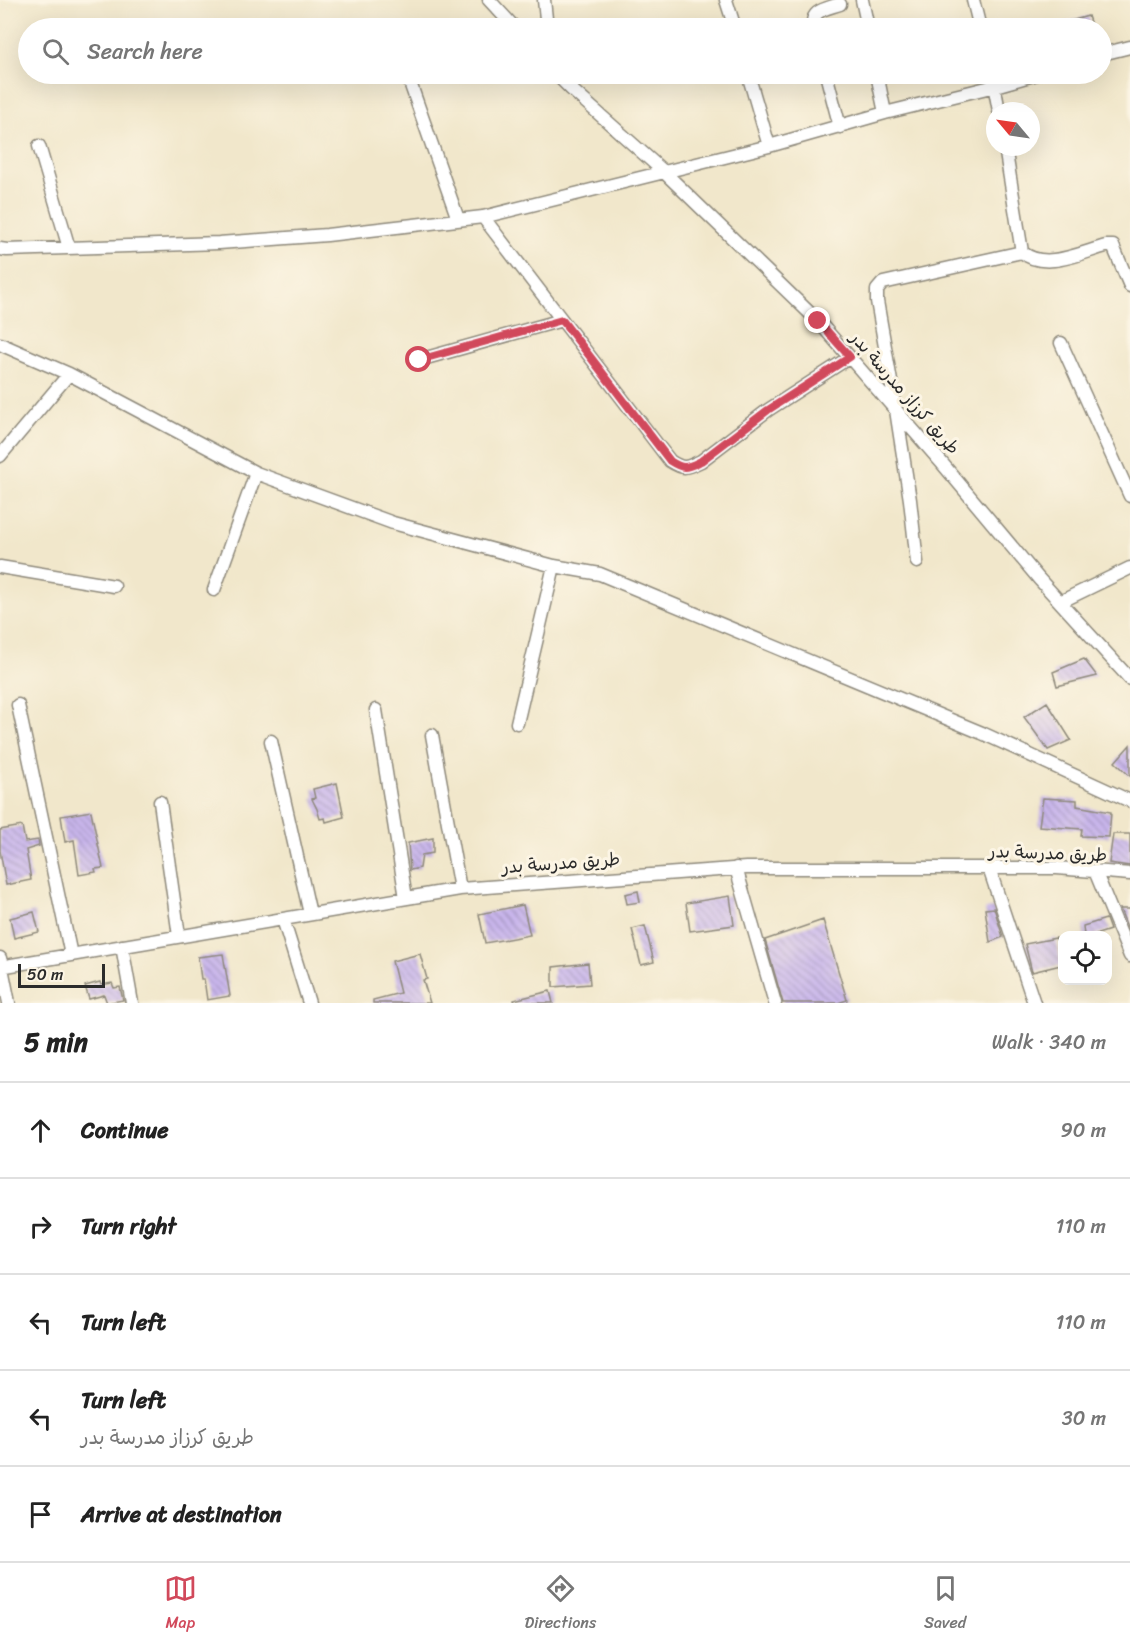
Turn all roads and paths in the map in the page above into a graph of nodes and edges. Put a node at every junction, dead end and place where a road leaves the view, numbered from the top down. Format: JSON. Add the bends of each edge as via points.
{"nodes":[{"id":1,"x":489,"y":0,"type":"edge"},
{"id":2,"x":544,"y":0,"type":"edge"},
{"id":3,"x":726,"y":0,"type":"edge"},
{"id":4,"x":862,"y":0,"type":"edge"},
{"id":5,"x":973,"y":0,"type":"edge"},
{"id":6,"x":840,"y":4,"type":"dead end"},
{"id":7,"x":506,"y":18,"type":"edge"},
{"id":8,"x":546,"y":18,"type":"edge"},
{"id":9,"x":732,"y":18,"type":"edge"},
{"id":10,"x":812,"y":18,"type":"edge"},
{"id":11,"x":866,"y":18,"type":"edge"},
{"id":12,"x":978,"y":18,"type":"edge"},
{"id":13,"x":1130,"y":47,"type":"edge"},
{"id":14,"x":1112,"y":51,"type":"edge"},
{"id":15,"x":411,"y":84,"type":"edge"},
{"id":16,"x":566,"y":84,"type":"edge"},
{"id":17,"x":751,"y":84,"type":"edge"},
{"id":18,"x":829,"y":84,"type":"edge"},
{"id":19,"x":879,"y":84,"type":"edge"},
{"id":20,"x":1002,"y":84,"type":"edge"},
{"id":21,"x":995,"y":86,"type":"junction"},
{"id":22,"x":998,"y":102,"type":"edge"},
{"id":23,"x":885,"y":113,"type":"junction"},
{"id":24,"x":840,"y":127,"type":"junction"},
{"id":25,"x":39,"y":146,"type":"dead end"},
{"id":26,"x":769,"y":146,"type":"junction"},
{"id":27,"x":1006,"y":156,"type":"edge"},
{"id":28,"x":663,"y":171,"type":"junction"},
{"id":29,"x":483,"y":217,"type":"junction"},
{"id":30,"x":459,"y":219,"type":"junction"},
{"id":31,"x":69,"y":248,"type":"junction"},
{"id":32,"x":0,"y":249,"type":"edge"},
{"id":33,"x":1022,"y":252,"type":"junction"},
{"id":34,"x":1130,"y":286,"type":"edge"},
{"id":35,"x":562,"y":320,"type":"junction"},
{"id":36,"x":1061,"y":343,"type":"dead end"},
{"id":37,"x":0,"y":344,"type":"edge"},
{"id":38,"x":850,"y":357,"type":"junction"},
{"id":39,"x":419,"y":360,"type":"dead end"},
{"id":40,"x":69,"y":374,"type":"junction"},
{"id":41,"x":896,"y":410,"type":"junction"},
{"id":42,"x":0,"y":456,"type":"edge"},
{"id":43,"x":256,"y":473,"type":"junction"},
{"id":44,"x":1130,"y":496,"type":"edge"},
{"id":45,"x":917,"y":562,"type":"dead end"},
{"id":46,"x":554,"y":566,"type":"junction"},
{"id":47,"x":0,"y":567,"type":"edge"},
{"id":48,"x":1130,"y":568,"type":"edge"},
{"id":49,"x":114,"y":586,"type":"dead end"},
{"id":50,"x":214,"y":590,"type":"dead end"},
{"id":51,"x":1060,"y":602,"type":"junction"},
{"id":52,"x":1130,"y":679,"type":"edge"},
{"id":53,"x":18,"y":705,"type":"dead end"},
{"id":54,"x":376,"y":710,"type":"dead end"},
{"id":55,"x":517,"y":723,"type":"dead end"},
{"id":56,"x":432,"y":735,"type":"dead end"},
{"id":57,"x":272,"y":741,"type":"dead end"},
{"id":58,"x":1130,"y":801,"type":"edge"},
{"id":59,"x":160,"y":802,"type":"dead end"},
{"id":60,"x":736,"y":868,"type":"junction"},
{"id":61,"x":989,"y":868,"type":"junction"},
{"id":62,"x":1095,"y":871,"type":"junction"},
{"id":63,"x":1130,"y":874,"type":"edge"},
{"id":64,"x":460,"y":889,"type":"junction"},
{"id":65,"x":406,"y":898,"type":"junction"},
{"id":66,"x":310,"y":914,"type":"junction"},
{"id":67,"x":283,"y":919,"type":"junction"},
{"id":68,"x":179,"y":936,"type":"junction"},
{"id":69,"x":122,"y":946,"type":"junction"},
{"id":70,"x":71,"y":955,"type":"junction"},
{"id":71,"x":1130,"y":956,"type":"edge"},
{"id":72,"x":1,"y":964,"type":"edge"},
{"id":73,"x":9,"y":1003,"type":"edge"},
{"id":74,"x":132,"y":1003,"type":"edge"},
{"id":75,"x":309,"y":1003,"type":"edge"},
{"id":76,"x":775,"y":1003,"type":"edge"},
{"id":77,"x":1034,"y":1003,"type":"edge"}],
"edges":[{"from":1,"to":7,"type":"street"},
{"from":2,"to":8,"type":"street"},
{"from":3,"to":9,"type":"street"},
{"from":4,"to":11,"type":"street"},
{"from":5,"to":12,"type":"street"},
{"from":6,"to":10,"type":"street","via":[[820,10]]},
{"from":13,"to":14,"type":"street"},
{"from":15,"to":30,"type":"street"},
{"from":16,"to":28,"type":"street","name":"طريق كرزاز مدرسة بدر"},
{"from":17,"to":26,"type":"street"},
{"from":18,"to":24,"type":"street"},
{"from":19,"to":23,"type":"street"},
{"from":20,"to":21,"type":"street"},
{"from":21,"to":22,"type":"street"},
{"from":21,"to":23,"type":"street"},
{"from":23,"to":24,"type":"street"},
{"from":24,"to":26,"type":"street"},
{"from":25,"to":31,"type":"street"},
{"from":26,"to":28,"type":"street"},
{"from":27,"to":33,"type":"street"},
{"from":28,"to":29,"type":"street"},
{"from":28,"to":38,"type":"street","name":"طريق كرزاز مدرسة بدر"},
{"from":29,"to":30,"type":"street"},
{"from":29,"to":35,"type":"street"},
{"from":30,"to":31,"type":"street","via":[[327,235]]},
{"from":31,"to":32,"type":"street"},
{"from":33,"to":34,"type":"street","via":[[1047,262],[1113,246]]},
{"from":33,"to":41,"type":"street","via":[[883,283],[877,290]]},
{"from":35,"to":38,"type":"street","via":[[670,461],[682,468],[701,461],[768,410]]},
{"from":35,"to":39,"type":"street"},
{"from":36,"to":44,"type":"street"},
{"from":37,"to":40,"type":"street"},
{"from":38,"to":41,"type":"street","name":"طريق كرزاز مدرسة بدر"},
{"from":40,"to":42,"type":"street"},
{"from":40,"to":43,"type":"street"},
{"from":41,"to":45,"type":"street"},
{"from":41,"to":51,"type":"street","name":"طريق كرزاز مدرسة بدر"},
{"from":43,"to":46,"type":"street","via":[[393,523]]},
{"from":43,"to":50,"type":"street"},
{"from":46,"to":55,"type":"street"},
{"from":46,"to":58,"type":"street","via":[[600,574],[632,587],[982,733]]},
{"from":47,"to":49,"type":"street"},
{"from":48,"to":51,"type":"street"},
{"from":51,"to":52,"type":"street","name":"طريق كرزاز مدرسة بدر"},
{"from":53,"to":70,"type":"street"},
{"from":54,"to":65,"type":"street"},
{"from":56,"to":64,"type":"street"},
{"from":57,"to":66,"type":"street"},
{"from":59,"to":68,"type":"street"},
{"from":60,"to":61,"type":"street","name":"طريق مدرسة بدر"},
{"from":60,"to":64,"type":"street","name":"طريق مدرسة بدر"},
{"from":60,"to":76,"type":"street"},
{"from":61,"to":62,"type":"street","name":"طريق مدرسة بدر"},
{"from":61,"to":77,"type":"street"},
{"from":62,"to":63,"type":"street","name":"طريق مدرسة بدر"},
{"from":62,"to":71,"type":"street"},
{"from":64,"to":65,"type":"street","name":"طريق مدرسة بدر"},
{"from":65,"to":66,"type":"street","name":"طريق مدرسة بدر"},
{"from":66,"to":67,"type":"street","name":"طريق مدرسة بدر"},
{"from":67,"to":68,"type":"street","name":"طريق مدرسة بدر"},
{"from":67,"to":75,"type":"street"},
{"from":68,"to":69,"type":"street","name":"طريق مدرسة بدر"},
{"from":69,"to":70,"type":"street","name":"طريق مدرسة بدر"},
{"from":69,"to":74,"type":"street"},
{"from":70,"to":72,"type":"street","name":"طريق مدرسة بدر"},
{"from":72,"to":73,"type":"street"}]}
